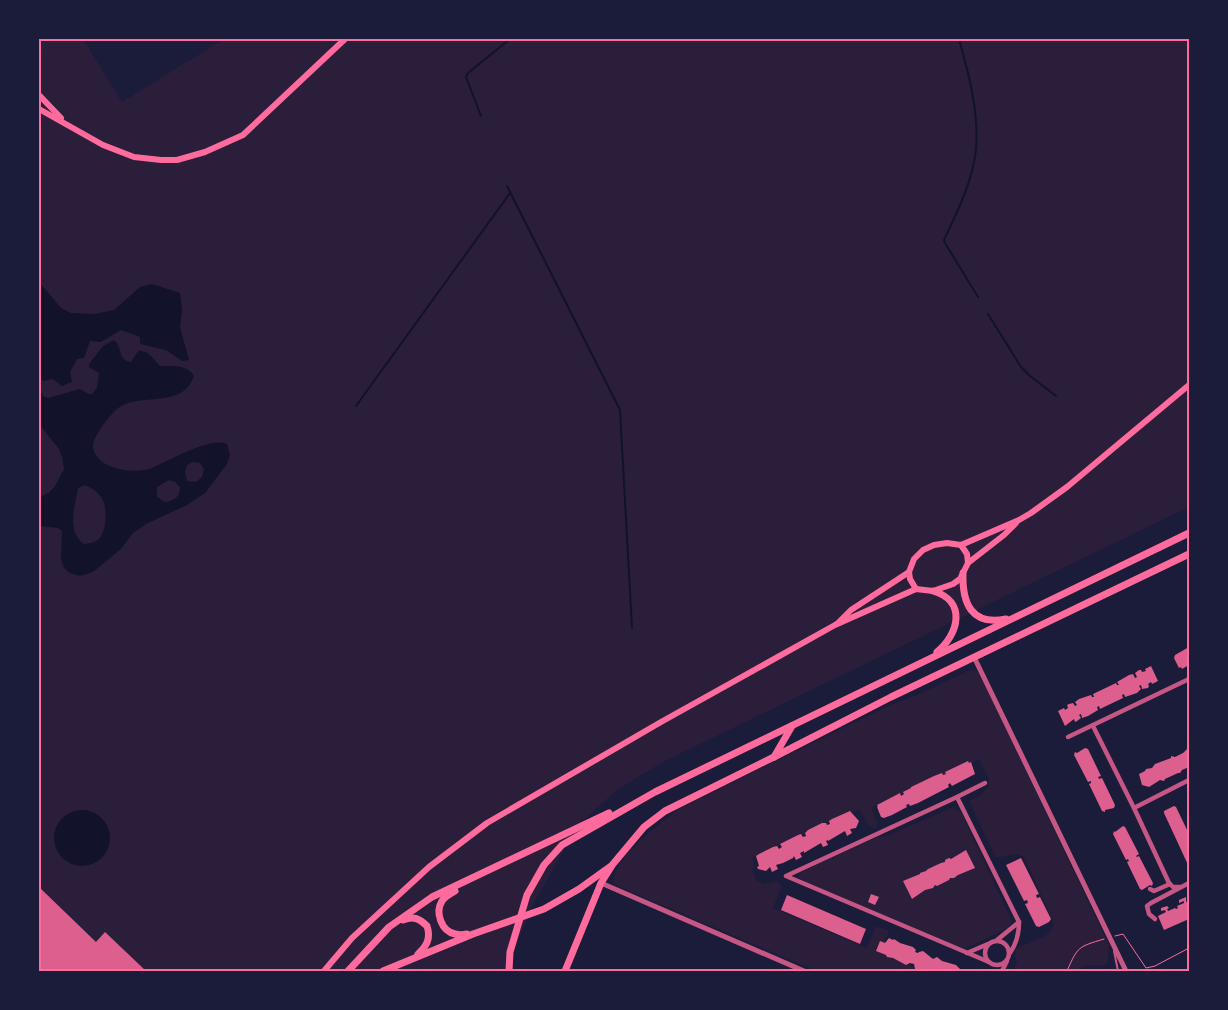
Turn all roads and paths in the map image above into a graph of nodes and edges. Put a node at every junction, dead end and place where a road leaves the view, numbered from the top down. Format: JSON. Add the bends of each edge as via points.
{"nodes":[{"id":1,"x":345,"y":39,"type":"edge"},
{"id":2,"x":39,"y":95,"type":"edge"},
{"id":3,"x":39,"y":109,"type":"edge"},
{"id":4,"x":69,"y":126,"type":"junction"},
{"id":5,"x":1189,"y":385,"type":"edge"},
{"id":6,"x":1019,"y":520,"type":"junction"},
{"id":7,"x":1189,"y":533,"type":"edge"},
{"id":8,"x":961,"y":545,"type":"junction"},
{"id":9,"x":1189,"y":554,"type":"edge"},
{"id":10,"x":968,"y":563,"type":"junction"},
{"id":11,"x":909,"y":572,"type":"junction"},
{"id":12,"x":963,"y":573,"type":"junction"},
{"id":13,"x":916,"y":589,"type":"junction"},
{"id":14,"x":933,"y":591,"type":"junction"},
{"id":15,"x":1018,"y":616,"type":"junction"},
{"id":16,"x":835,"y":625,"type":"junction"},
{"id":17,"x":974,"y":657,"type":"junction"},
{"id":18,"x":928,"y":659,"type":"junction"},
{"id":19,"x":1189,"y":679,"type":"edge"},
{"id":20,"x":792,"y":725,"type":"junction"},
{"id":21,"x":1092,"y":726,"type":"junction"},
{"id":22,"x":1068,"y":737,"type":"dead end"},
{"id":23,"x":774,"y":757,"type":"junction"},
{"id":24,"x":1189,"y":780,"type":"edge"},
{"id":25,"x":985,"y":783,"type":"dead end"},
{"id":26,"x":655,"y":792,"type":"junction"},
{"id":27,"x":957,"y":797,"type":"junction"},
{"id":28,"x":1134,"y":808,"type":"junction"},
{"id":29,"x":613,"y":864,"type":"junction"},
{"id":30,"x":478,"y":876,"type":"junction"},
{"id":31,"x":601,"y":883,"type":"junction"},
{"id":32,"x":1189,"y":883,"type":"edge"},
{"id":33,"x":1170,"y":884,"type":"junction"},
{"id":34,"x":1150,"y":888,"type":"dead end"},
{"id":35,"x":1180,"y":888,"type":"junction"},
{"id":36,"x":1155,"y":919,"type":"dead end"},
{"id":37,"x":1019,"y":922,"type":"junction"},
{"id":38,"x":389,"y":927,"type":"junction"},
{"id":39,"x":473,"y":934,"type":"junction"},
{"id":40,"x":1110,"y":937,"type":"junction"},
{"id":41,"x":996,"y":941,"type":"junction"},
{"id":42,"x":989,"y":944,"type":"junction"},
{"id":43,"x":1114,"y":946,"type":"junction"},
{"id":44,"x":1189,"y":948,"type":"edge"},
{"id":45,"x":967,"y":953,"type":"junction"},
{"id":46,"x":1010,"y":953,"type":"junction"},
{"id":47,"x":416,"y":957,"type":"junction"},
{"id":48,"x":1007,"y":960,"type":"junction"},
{"id":49,"x":991,"y":964,"type":"junction"},
{"id":50,"x":324,"y":971,"type":"edge"},
{"id":51,"x":348,"y":971,"type":"edge"},
{"id":52,"x":383,"y":971,"type":"edge"},
{"id":53,"x":509,"y":971,"type":"edge"},
{"id":54,"x":565,"y":971,"type":"edge"},
{"id":55,"x":804,"y":971,"type":"edge"},
{"id":56,"x":995,"y":971,"type":"edge"},
{"id":57,"x":1002,"y":971,"type":"edge"},
{"id":58,"x":1067,"y":971,"type":"edge"},
{"id":59,"x":1091,"y":971,"type":"edge"},
{"id":60,"x":1101,"y":971,"type":"edge"},
{"id":61,"x":1118,"y":971,"type":"edge"},
{"id":62,"x":1126,"y":971,"type":"edge"}],
"edges":[{"from":1,"to":4,"type":"main road","via":[[243,135],[205,152],[177,160],[140,159],[103,145]]},
{"from":2,"to":4,"type":"main road"},
{"from":3,"to":4,"type":"main road"},
{"from":5,"to":6,"type":"main road","via":[[1067,487]]},
{"from":6,"to":8,"type":"main road"},
{"from":6,"to":10,"type":"main road"},
{"from":7,"to":15,"type":"main road"},
{"from":8,"to":10,"type":"main road"},
{"from":8,"to":11,"type":"main road","via":[[934,544],[914,559]]},
{"from":9,"to":17,"type":"main road"},
{"from":10,"to":12,"type":"main road"},
{"from":11,"to":13,"type":"main road"},
{"from":11,"to":16,"type":"main road","via":[[850,610]]},
{"from":12,"to":14,"type":"main road","via":[[953,584]]},
{"from":12,"to":15,"type":"main road","via":[[966,603],[975,614],[994,621]]},
{"from":13,"to":14,"type":"main road"},
{"from":13,"to":16,"type":"main road"},
{"from":14,"to":18,"type":"main road","via":[[947,597],[956,622],[943,647]]},
{"from":15,"to":18,"type":"main road"},
{"from":16,"to":50,"type":"main road","via":[[487,823],[429,867],[352,938]]},
{"from":17,"to":23,"type":"main road"},
{"from":17,"to":40,"type":"street"},
{"from":18,"to":20,"type":"main road"},
{"from":19,"to":21,"type":"street"},
{"from":20,"to":23,"type":"main road"},
{"from":20,"to":26,"type":"main road"},
{"from":21,"to":22,"type":"street"},
{"from":21,"to":28,"type":"street"},
{"from":23,"to":29,"type":"main road","via":[[665,811],[644,827]]},
{"from":24,"to":28,"type":"street"},
{"from":25,"to":27,"type":"street"},
{"from":26,"to":30,"type":"main road"},
{"from":26,"to":53,"type":"main road","via":[[562,845],[544,866],[527,894],[510,952]]},
{"from":27,"to":37,"type":"street"},
{"from":27,"to":45,"type":"street","via":[[786,876]]},
{"from":28,"to":33,"type":"street"},
{"from":29,"to":31,"type":"main road"},
{"from":29,"to":39,"type":"main road","via":[[550,906]]},
{"from":30,"to":38,"type":"main road","via":[[432,897]]},
{"from":30,"to":39,"type":"main road","via":[[446,897],[439,909],[440,920],[448,931],[456,935]]},
{"from":31,"to":54,"type":"main road"},
{"from":31,"to":55,"type":"street"},
{"from":32,"to":35,"type":"street"},
{"from":33,"to":34,"type":"street","via":[[1154,891]]},
{"from":33,"to":35,"type":"street"},
{"from":35,"to":36,"type":"street","via":[[1147,906]]},
{"from":37,"to":41,"type":"street"},
{"from":37,"to":46,"type":"street","via":[[1016,944]]},
{"from":38,"to":47,"type":"main road","via":[[410,918],[418,918],[427,926],[427,944]]},
{"from":38,"to":51,"type":"main road"},
{"from":39,"to":47,"type":"main road"},
{"from":40,"to":43,"type":"street"},
{"from":40,"to":44,"type":"path","via":[[1123,934],[1146,968]]},
{"from":40,"to":58,"type":"path","via":[[1081,946]]},
{"from":41,"to":42,"type":"street"},
{"from":41,"to":46,"type":"street","via":[[1007,945]]},
{"from":42,"to":45,"type":"street"},
{"from":42,"to":49,"type":"street","via":[[985,955]]},
{"from":43,"to":61,"type":"lane"},
{"from":43,"to":62,"type":"street"},
{"from":45,"to":49,"type":"street"},
{"from":46,"to":48,"type":"street"},
{"from":47,"to":52,"type":"main road"},
{"from":48,"to":49,"type":"street","via":[[1001,965]]},
{"from":48,"to":57,"type":"street"},
{"from":49,"to":56,"type":"street"},
{"from":59,"to":60,"type":"lane"}]}
